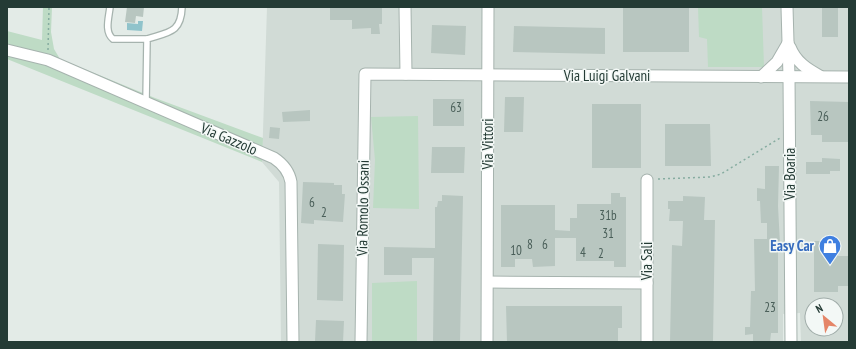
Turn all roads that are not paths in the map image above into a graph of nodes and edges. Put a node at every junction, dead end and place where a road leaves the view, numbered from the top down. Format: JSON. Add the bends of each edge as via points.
{"nodes":[{"id":1,"x":110,"y":7,"type":"edge"},
{"id":2,"x":182,"y":7,"type":"edge"},
{"id":3,"x":406,"y":7,"type":"edge"},
{"id":4,"x":488,"y":7,"type":"edge"},
{"id":5,"x":787,"y":7,"type":"edge"},
{"id":6,"x":147,"y":39,"type":"junction"},
{"id":7,"x":788,"y":43,"type":"junction"},
{"id":8,"x":7,"y":50,"type":"edge"},
{"id":9,"x":364,"y":74,"type":"joint"},
{"id":10,"x":406,"y":74,"type":"junction"},
{"id":11,"x":488,"y":75,"type":"junction"},
{"id":12,"x":761,"y":77,"type":"junction"},
{"id":13,"x":789,"y":77,"type":"junction"},
{"id":14,"x":821,"y":77,"type":"junction"},
{"id":15,"x":849,"y":77,"type":"edge"},
{"id":16,"x":146,"y":102,"type":"junction"},
{"id":17,"x":647,"y":180,"type":"road end"},
{"id":18,"x":488,"y":282,"type":"junction"},
{"id":19,"x":647,"y":283,"type":"junction"},
{"id":20,"x":294,"y":342,"type":"edge"},
{"id":21,"x":361,"y":342,"type":"edge"},
{"id":22,"x":487,"y":342,"type":"edge"},
{"id":23,"x":647,"y":342,"type":"edge"},
{"id":24,"x":791,"y":342,"type":"edge"}],
"edges":[{"from":1,"to":6,"type":"lane","via":[[108,31],[113,39]]},
{"from":2,"to":6,"type":"lane","via":[[176,28],[169,33]]},
{"from":3,"to":10,"type":"street"},
{"from":4,"to":11,"type":"street","name":"Via Vittori"},
{"from":5,"to":7,"type":"street","name":"Via Boaria"},
{"from":6,"to":16,"type":"lane"},
{"from":7,"to":12,"type":"street","via":[[777,62]]},
{"from":7,"to":13,"type":"street","name":"Via Boaria"},
{"from":7,"to":14,"type":"street","via":[[797,61]]},
{"from":8,"to":16,"type":"street","name":"Via Gazzolo","via":[[48,60]]},
{"from":9,"to":10,"type":"street","name":"Via Luigi Galvani"},
{"from":9,"to":21,"type":"street","name":"Via Romolo Ossani"},
{"from":10,"to":11,"type":"street","name":"Via Luigi Galvani"},
{"from":11,"to":12,"type":"street","name":"Via Luigi Galvani"},
{"from":11,"to":18,"type":"street","name":"Via Vittori"},
{"from":12,"to":13,"type":"street","name":"Via Luigi Galvani"},
{"from":13,"to":14,"type":"street","name":"Via Luigi Galvani"},
{"from":13,"to":24,"type":"street","name":"Via Boaria"},
{"from":14,"to":15,"type":"street","name":"Via Luigi Galvani"},
{"from":16,"to":20,"type":"street","name":"Via Gazzolo","via":[[274,158],[287,171],[291,182]]},
{"from":17,"to":19,"type":"street","name":"Via Sali"},
{"from":18,"to":19,"type":"street"},
{"from":18,"to":22,"type":"street","name":"Via Vittori"},
{"from":19,"to":23,"type":"street","name":"Via Sali"}]}
